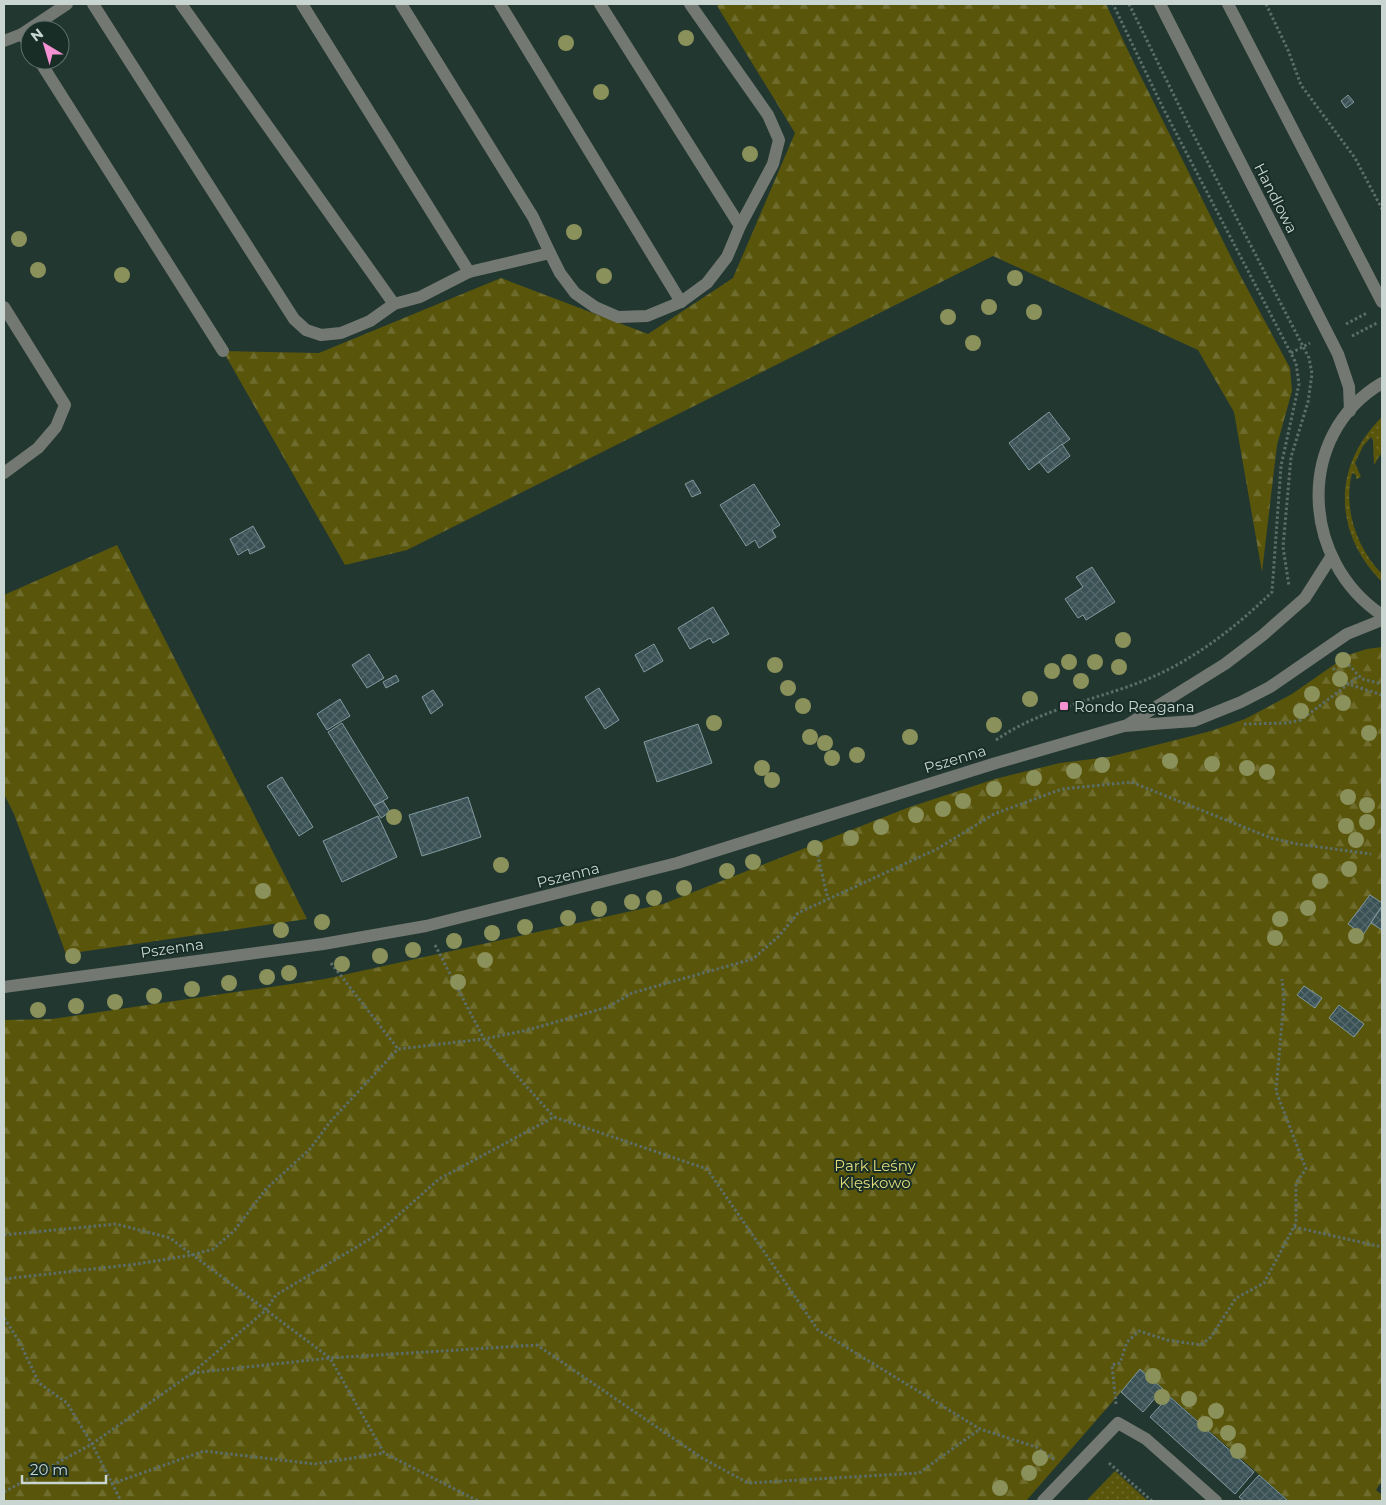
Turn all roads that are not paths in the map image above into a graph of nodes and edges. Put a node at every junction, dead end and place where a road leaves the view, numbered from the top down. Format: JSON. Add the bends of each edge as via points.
{"nodes":[{"id":1,"x":67,"y":4,"type":"edge"},
{"id":2,"x":92,"y":4,"type":"edge"},
{"id":3,"x":181,"y":4,"type":"edge"},
{"id":4,"x":302,"y":4,"type":"edge"},
{"id":5,"x":401,"y":4,"type":"edge"},
{"id":6,"x":500,"y":4,"type":"edge"},
{"id":7,"x":600,"y":4,"type":"edge"},
{"id":8,"x":690,"y":4,"type":"edge"},
{"id":9,"x":1160,"y":4,"type":"edge"},
{"id":10,"x":1228,"y":4,"type":"edge"},
{"id":11,"x":43,"y":20,"type":"edge"},
{"id":12,"x":20,"y":35,"type":"edge"},
{"id":13,"x":4,"y":41,"type":"edge"},
{"id":14,"x":45,"y":70,"type":"edge"},
{"id":15,"x":740,"y":226,"type":"junction"},
{"id":16,"x":550,"y":254,"type":"junction"},
{"id":17,"x":469,"y":272,"type":"junction"},
{"id":18,"x":681,"y":302,"type":"junction"},
{"id":19,"x":1382,"y":302,"type":"edge"},
{"id":20,"x":394,"y":304,"type":"junction"},
{"id":21,"x":4,"y":306,"type":"edge"},
{"id":22,"x":223,"y":351,"type":"dead end"},
{"id":23,"x":1382,"y":383,"type":"edge"},
{"id":24,"x":1350,"y":411,"type":"junction"},
{"id":25,"x":4,"y":474,"type":"edge"},
{"id":26,"x":1331,"y":557,"type":"junction"},
{"id":27,"x":1382,"y":616,"type":"edge"},
{"id":28,"x":1382,"y":620,"type":"edge"},
{"id":29,"x":1124,"y":726,"type":"junction"},
{"id":30,"x":4,"y":987,"type":"edge"},
{"id":31,"x":1043,"y":1501,"type":"edge"},
{"id":32,"x":1216,"y":1501,"type":"edge"}],
"edges":[{"from":1,"to":11,"type":"street"},
{"from":2,"to":20,"type":"street","via":[[294,319],[306,330],[321,334],[341,333],[370,321]]},
{"from":3,"to":20,"type":"street"},
{"from":4,"to":17,"type":"street"},
{"from":5,"to":16,"type":"street","via":[[532,217]]},
{"from":6,"to":18,"type":"street"},
{"from":7,"to":15,"type":"street"},
{"from":8,"to":15,"type":"street","via":[[768,115],[779,140],[774,164]]},
{"from":9,"to":24,"type":"street","name":"Handlowa","via":[[1338,354],[1349,387]]},
{"from":10,"to":19,"type":"street"},
{"from":12,"to":13,"type":"street"},
{"from":14,"to":22,"type":"street"},
{"from":15,"to":18,"type":"street","via":[[727,257],[707,283]]},
{"from":16,"to":17,"type":"street"},
{"from":16,"to":18,"type":"street","via":[[575,293],[618,317],[647,316]]},
{"from":17,"to":20,"type":"street","via":[[420,298]]},
{"from":21,"to":25,"type":"street","via":[[65,405],[56,427],[38,448]]},
{"from":23,"to":24,"type":"street"},
{"from":24,"to":26,"type":"street","via":[[1328,449],[1319,481],[1320,520]]},
{"from":26,"to":27,"type":"street","via":[[1354,592]]},
{"from":26,"to":29,"type":"street","name":"Pszenna","via":[[1305,598],[1263,635],[1177,695]]},
{"from":28,"to":29,"type":"street","name":"Pszenna","via":[[1347,634],[1277,682],[1226,708],[1194,721]]},
{"from":29,"to":30,"type":"street","name":"Pszenna","via":[[677,863],[426,926],[323,944]]},
{"from":31,"to":32,"type":"street","via":[[1118,1423],[1146,1439]]}]}
